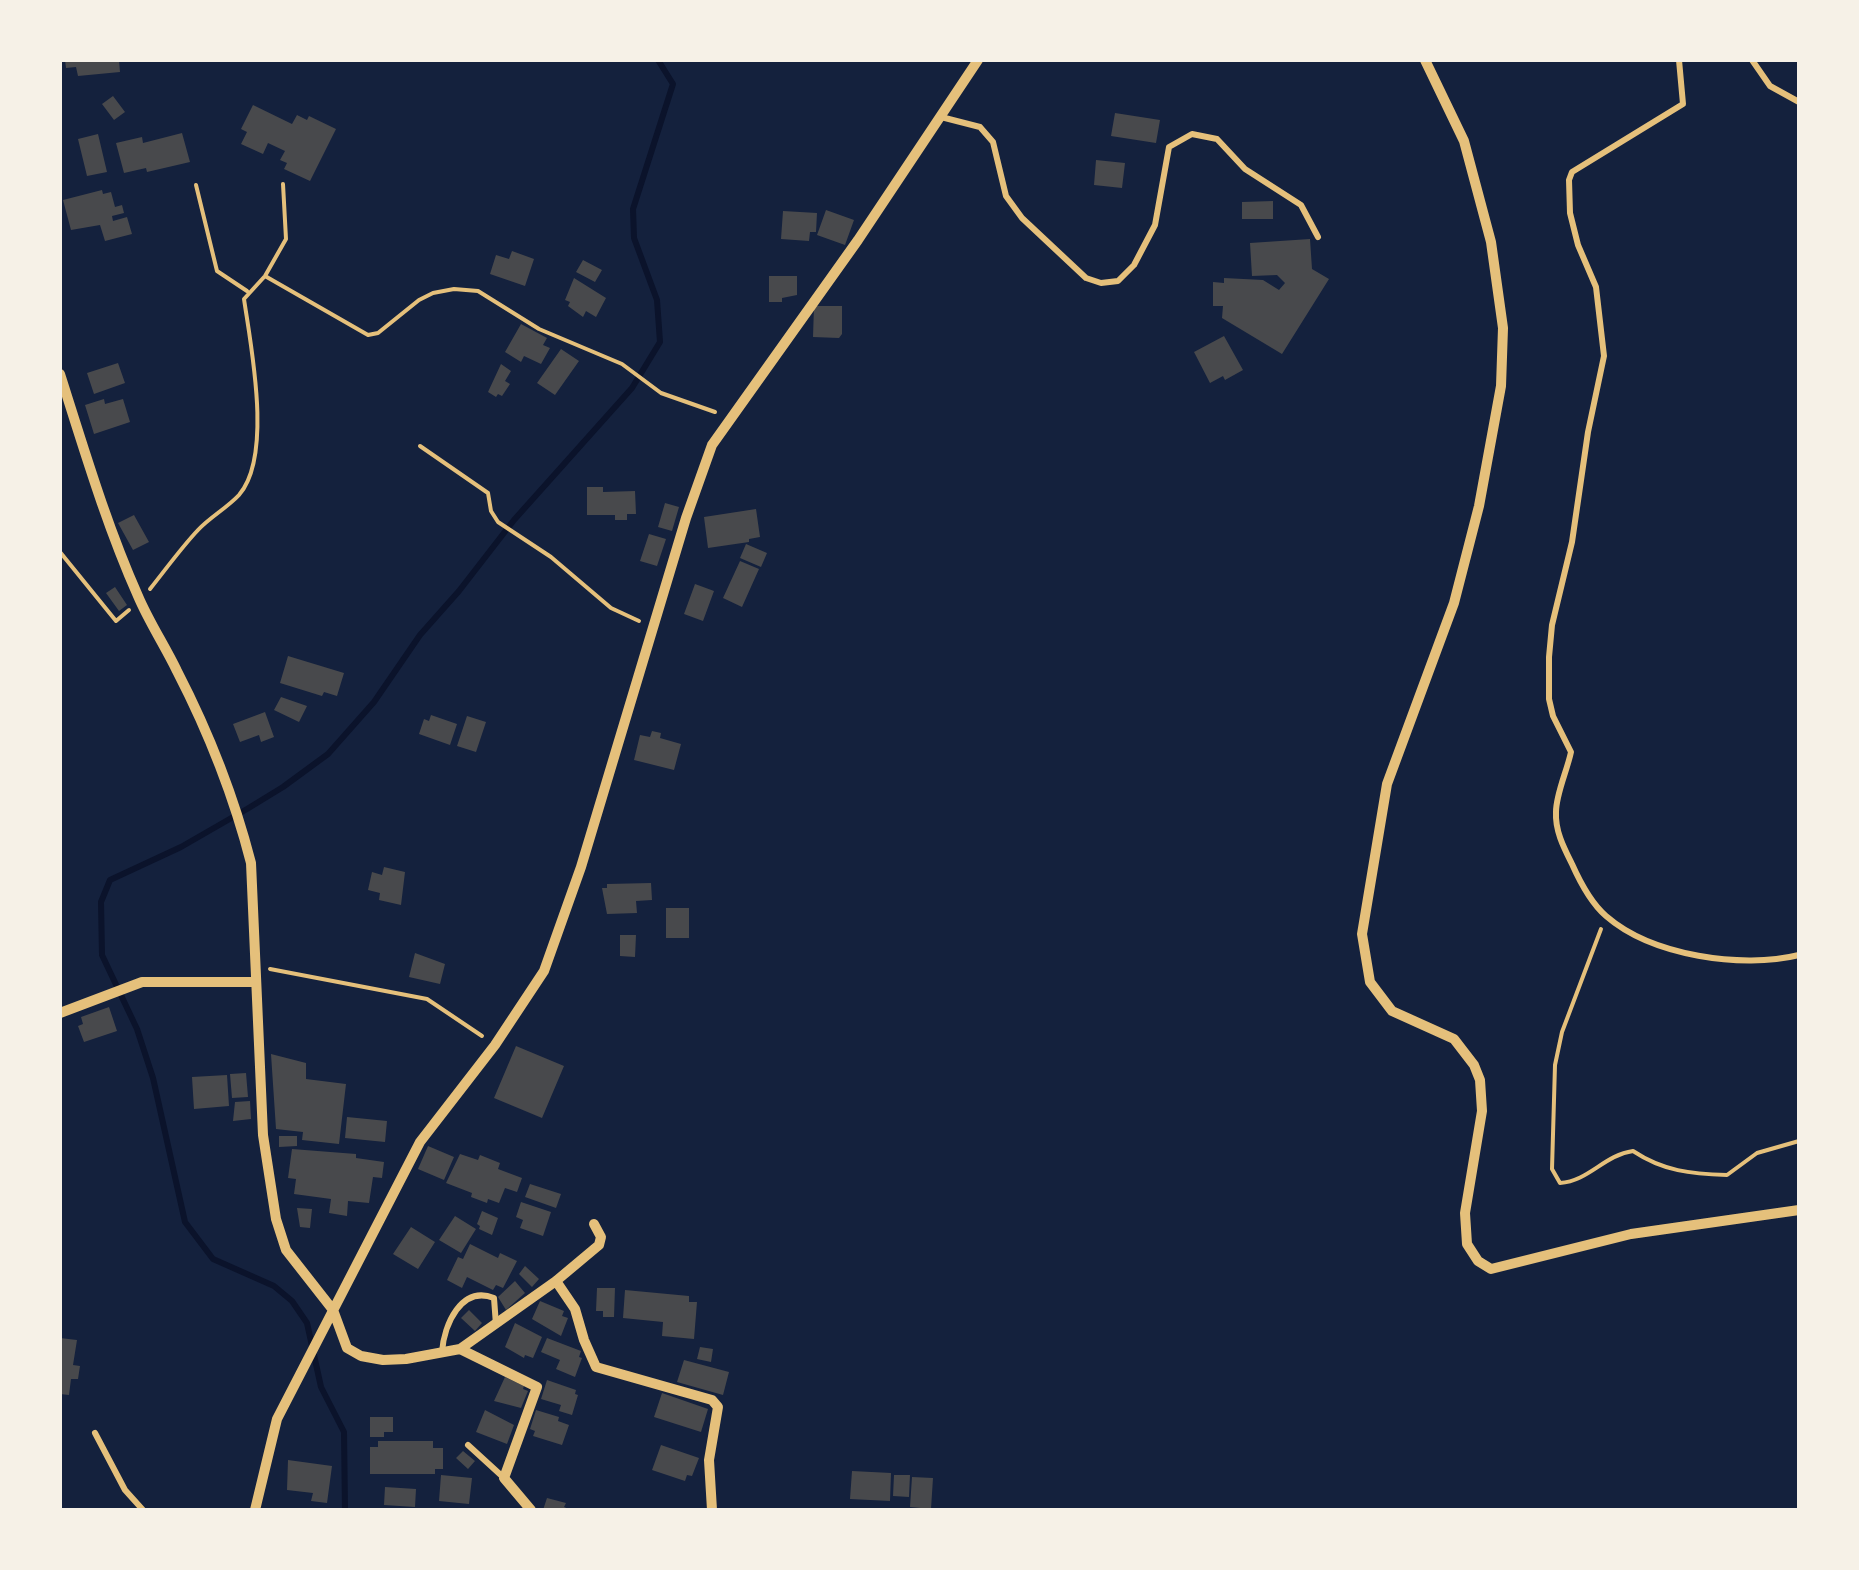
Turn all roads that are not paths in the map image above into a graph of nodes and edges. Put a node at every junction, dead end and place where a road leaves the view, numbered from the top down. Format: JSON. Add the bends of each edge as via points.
{"nodes":[{"id":1,"x":978,"y":60,"type":"edge"},
{"id":2,"x":1425,"y":60,"type":"edge"},
{"id":3,"x":1679,"y":60,"type":"edge"},
{"id":4,"x":1752,"y":60,"type":"edge"},
{"id":5,"x":1799,"y":102,"type":"edge"},
{"id":6,"x":942,"y":117,"type":"junction"},
{"id":7,"x":1318,"y":238,"type":"dead end"},
{"id":8,"x":60,"y":374,"type":"edge"},
{"id":9,"x":1799,"y":955,"type":"edge"},
{"id":10,"x":254,"y":982,"type":"junction"},
{"id":11,"x":60,"y":1012,"type":"edge"},
{"id":12,"x":1799,"y":1210,"type":"edge"},
{"id":13,"x":594,"y":1224,"type":"dead end"},
{"id":14,"x":556,"y":1281,"type":"junction"},
{"id":15,"x":333,"y":1310,"type":"junction"},
{"id":16,"x":496,"y":1325,"type":"junction"},
{"id":17,"x":460,"y":1348,"type":"junction"},
{"id":18,"x":442,"y":1353,"type":"junction"},
{"id":19,"x":95,"y":1434,"type":"dead end"},
{"id":20,"x":468,"y":1446,"type":"dead end"},
{"id":21,"x":504,"y":1478,"type":"junction"},
{"id":22,"x":143,"y":1510,"type":"edge"},
{"id":23,"x":255,"y":1510,"type":"edge"},
{"id":24,"x":531,"y":1510,"type":"edge"},
{"id":25,"x":712,"y":1510,"type":"edge"}],
"edges":[{"from":1,"to":6,"type":"street"},
{"from":2,"to":12,"type":"street","via":[[1464,141],[1491,242],[1504,328],[1501,386],[1454,603],[1387,784],[1362,934],[1370,982],[1392,1010],[1454,1039],[1474,1065],[1482,1110],[1465,1213],[1467,1244],[1491,1269],[1631,1234]]},
{"from":3,"to":9,"type":"lane","via":[[1683,104],[1568,180],[1574,229],[1596,287],[1604,356],[1552,625],[1549,699],[1571,752],[1556,811],[1559,837],[1606,916],[1636,935],[1707,957],[1748,962]]},
{"from":4,"to":5,"type":"lane","via":[[1770,86]]},
{"from":6,"to":7,"type":"lane","via":[[980,127],[993,142],[1006,196],[1022,218],[1086,278],[1101,283],[1118,280],[1134,265],[1154,225],[1169,148],[1192,134],[1217,139],[1245,169],[1301,205]]},
{"from":6,"to":15,"type":"street","via":[[712,444],[544,971],[420,1142]]},
{"from":8,"to":10,"type":"street","via":[[102,510],[179,674],[245,840]]},
{"from":10,"to":11,"type":"street","via":[[142,982]]},
{"from":10,"to":15,"type":"street","via":[[263,1135],[276,1220],[292,1261]]},
{"from":13,"to":14,"type":"street","via":[[599,1245]]},
{"from":14,"to":16,"type":"street"},
{"from":14,"to":25,"type":"street","via":[[575,1309],[596,1367],[718,1407],[709,1460]]},
{"from":15,"to":18,"type":"street","via":[[347,1348],[361,1356]]},
{"from":15,"to":23,"type":"street","via":[[277,1419]]},
{"from":16,"to":17,"type":"street"},
{"from":16,"to":18,"type":"lane","via":[[494,1298],[473,1295],[444,1330]]},
{"from":17,"to":18,"type":"street"},
{"from":17,"to":21,"type":"street","via":[[538,1386]]},
{"from":19,"to":22,"type":"lane"},
{"from":20,"to":21,"type":"lane"},
{"from":21,"to":24,"type":"street"}]}
